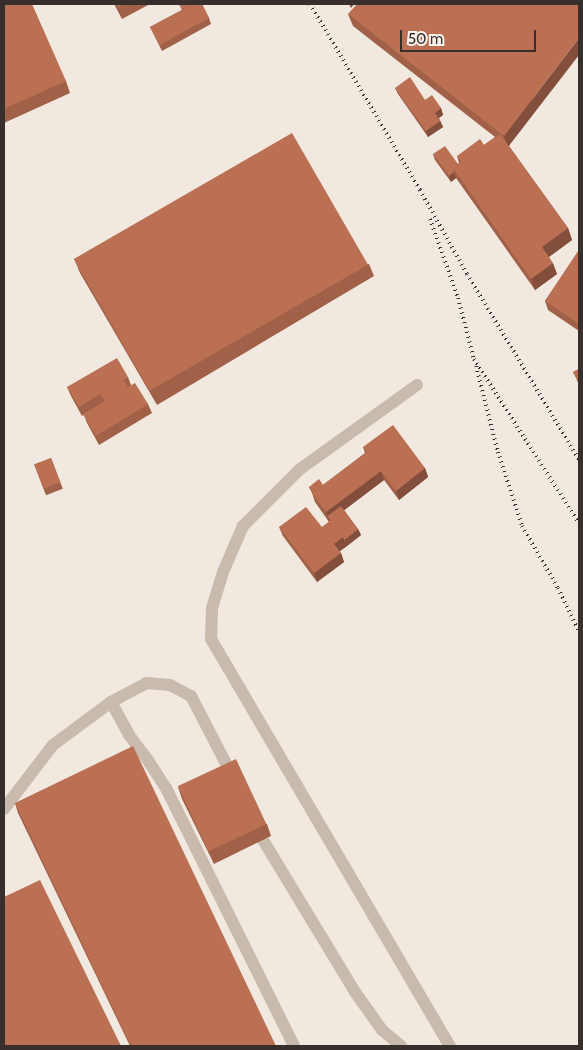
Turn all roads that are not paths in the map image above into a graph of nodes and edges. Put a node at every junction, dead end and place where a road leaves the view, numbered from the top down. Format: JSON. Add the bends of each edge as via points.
{"nodes":[{"id":1,"x":417,"y":385,"type":"dead end"},
{"id":2,"x":111,"y":702,"type":"junction"},
{"id":3,"x":232,"y":775,"type":"edge"},
{"id":4,"x":4,"y":810,"type":"edge"},
{"id":5,"x":263,"y":840,"type":"edge"},
{"id":6,"x":294,"y":1046,"type":"edge"},
{"id":7,"x":400,"y":1046,"type":"edge"},
{"id":8,"x":450,"y":1046,"type":"edge"}],
"edges":[{"from":1,"to":8,"type":"lane","via":[[300,468],[243,526],[223,572],[212,609],[211,639]]},
{"from":2,"to":3,"type":"lane","via":[[146,683],[170,685],[192,696]]},
{"from":2,"to":4,"type":"lane","via":[[53,745]]},
{"from":2,"to":6,"type":"lane","via":[[128,735],[166,788]]},
{"from":5,"to":7,"type":"lane","via":[[355,992],[382,1030]]}]}
